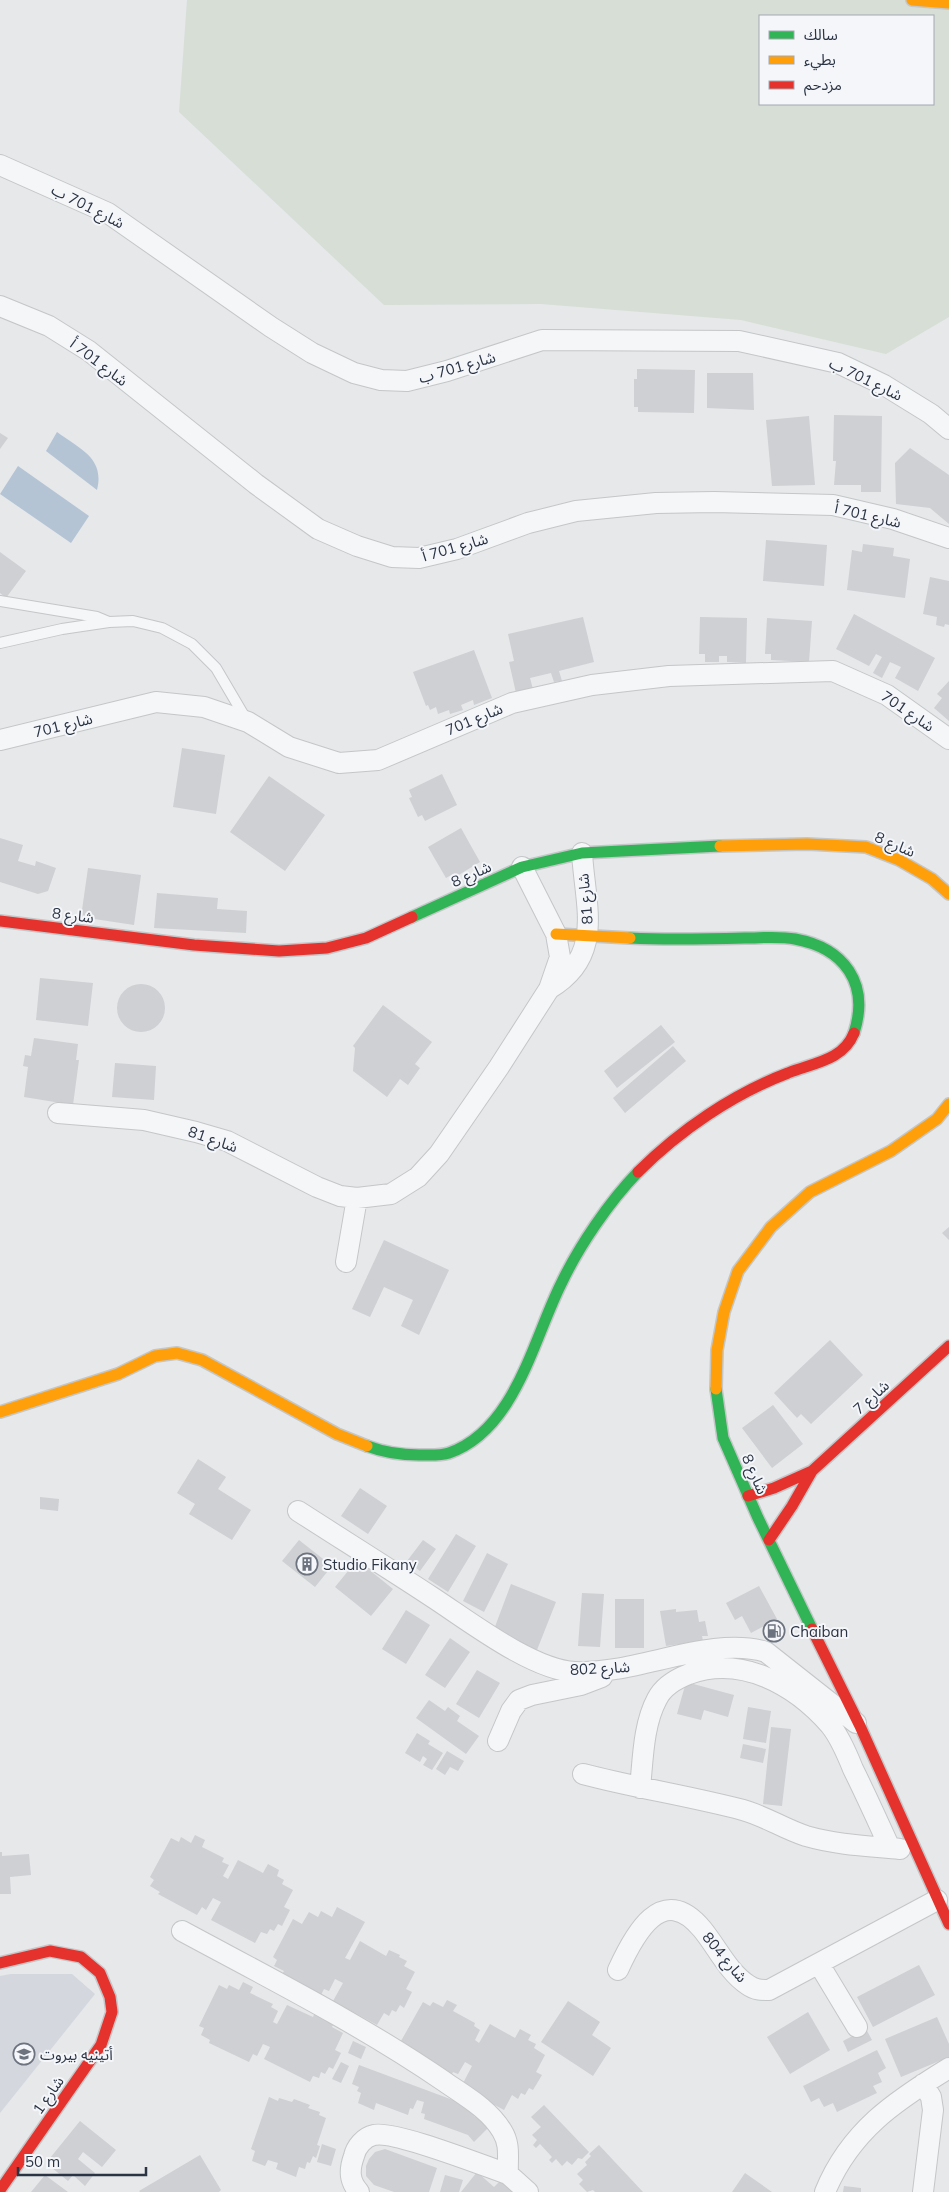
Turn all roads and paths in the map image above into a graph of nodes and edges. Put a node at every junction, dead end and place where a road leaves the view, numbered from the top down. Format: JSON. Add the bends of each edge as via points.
{"nodes":[{"id":1,"x":912,"y":0,"type":"edge"},
{"id":2,"x":949,"y":3,"type":"edge"},
{"id":3,"x":0,"y":165,"type":"edge"},
{"id":4,"x":0,"y":306,"type":"edge"},
{"id":5,"x":949,"y":429,"type":"edge"},
{"id":6,"x":949,"y":538,"type":"edge"},
{"id":7,"x":0,"y":601,"type":"edge"},
{"id":8,"x":109,"y":622,"type":"junction"},
{"id":9,"x":0,"y":643,"type":"edge"},
{"id":10,"x":248,"y":722,"type":"junction"},
{"id":11,"x":0,"y":740,"type":"edge"},
{"id":12,"x":949,"y":740,"type":"edge"},
{"id":13,"x":582,"y":853,"type":"junction"},
{"id":14,"x":522,"y":868,"type":"junction"},
{"id":15,"x":949,"y":894,"type":"edge"},
{"id":16,"x":0,"y":921,"type":"edge"},
{"id":17,"x":556,"y":934,"type":"junction"},
{"id":18,"x":588,"y":937,"type":"junction"},
{"id":19,"x":549,"y":988,"type":"junction"},
{"id":20,"x":949,"y":1104,"type":"edge"},
{"id":21,"x":58,"y":1113,"type":"dead end"},
{"id":22,"x":358,"y":1198,"type":"junction"},
{"id":23,"x":346,"y":1262,"type":"dead end"},
{"id":24,"x":949,"y":1346,"type":"edge"},
{"id":25,"x":0,"y":1412,"type":"edge"},
{"id":26,"x":812,"y":1471,"type":"junction"},
{"id":27,"x":748,"y":1496,"type":"junction"},
{"id":28,"x":298,"y":1511,"type":"dead end"},
{"id":29,"x":769,"y":1540,"type":"junction"},
{"id":30,"x":617,"y":1670,"type":"junction"},
{"id":31,"x":860,"y":1726,"type":"junction"},
{"id":32,"x":498,"y":1741,"type":"dead end"},
{"id":33,"x":583,"y":1774,"type":"dead end"},
{"id":34,"x":640,"y":1788,"type":"junction"},
{"id":35,"x":890,"y":1848,"type":"junction"},
{"id":36,"x":915,"y":1850,"type":"junction"},
{"id":37,"x":937,"y":1900,"type":"junction"},
{"id":38,"x":949,"y":1924,"type":"edge"},
{"id":39,"x":182,"y":1931,"type":"dead end"},
{"id":40,"x":0,"y":1964,"type":"edge"},
{"id":41,"x":820,"y":1964,"type":"junction"},
{"id":42,"x":618,"y":1970,"type":"dead end"},
{"id":43,"x":857,"y":2027,"type":"dead end"},
{"id":44,"x":949,"y":2068,"type":"edge"},
{"id":45,"x":923,"y":2084,"type":"junction"},
{"id":46,"x":508,"y":2174,"type":"junction"},
{"id":47,"x":0,"y":2190,"type":"edge"},
{"id":48,"x":359,"y":2192,"type":"edge"},
{"id":49,"x":528,"y":2192,"type":"edge"},
{"id":50,"x":826,"y":2192,"type":"edge"},
{"id":51,"x":923,"y":2192,"type":"edge"}],
"edges":[{"from":1,"to":2,"type":"main road"},
{"from":3,"to":5,"type":"street","name":"شارع 701 ب","via":[[108,213],[271,327],[312,353],[354,373],[381,380],[407,381],[542,340],[739,341],[838,362],[884,385]]},
{"from":4,"to":6,"type":"street","name":"شارع 701 أ","via":[[49,326],[89,351],[256,484],[318,529],[392,557],[419,558],[458,549],[528,523],[576,511],[656,503],[833,506],[893,518]]},
{"from":7,"to":8,"type":"lane","via":[[97,617]]},
{"from":8,"to":9,"type":"lane","via":[[62,628]]},
{"from":8,"to":10,"type":"lane","via":[[133,620],[162,628],[192,644],[216,668]]},
{"from":10,"to":11,"type":"street","name":"شارع 701","via":[[204,707],[156,702]]},
{"from":10,"to":12,"type":"street","name":"شارع 701","via":[[290,747],[339,763],[378,760],[512,703],[592,685],[670,676],[833,671],[887,695]]},
{"from":13,"to":14,"type":"main road","name":"شارع 8"},
{"from":13,"to":15,"type":"main road","name":"شارع 8","via":[[742,845],[866,847],[899,860],[932,879]]},
{"from":13,"to":18,"type":"street","name":"شارع 81"},
{"from":14,"to":16,"type":"main road","name":"شارع 8","via":[[366,938],[327,948],[279,951],[194,945]]},
{"from":14,"to":17,"type":"street","name":"شارع 81"},
{"from":17,"to":18,"type":"main road"},
{"from":17,"to":19,"type":"street","name":"شارع 81","via":[[560,957]]},
{"from":18,"to":19,"type":"street","name":"شارع 81","via":[[574,969]]},
{"from":18,"to":25,"type":"main road","via":[[792,938],[811,941],[830,950],[854,976],[859,1000],[855,1033],[847,1046],[834,1057],[780,1076],[747,1093],[692,1128],[635,1174],[561,1283],[535,1345],[502,1410],[473,1441],[447,1453],[414,1456],[383,1452],[344,1439],[202,1360],[175,1353],[158,1356],[110,1377]]},
{"from":19,"to":22,"type":"street","name":"شارع 81","via":[[500,1067],[439,1154],[418,1177],[391,1194]]},
{"from":20,"to":27,"type":"main road","name":"شارع 8","via":[[937,1119],[891,1151],[810,1192],[772,1227],[738,1271],[724,1312],[717,1350],[716,1392],[723,1438]]},
{"from":21,"to":22,"type":"street","name":"شارع 81","via":[[144,1120],[196,1132],[227,1141],[317,1187],[340,1196]]},
{"from":22,"to":23,"type":"street"},
{"from":24,"to":26,"type":"main road","name":"شارع 7"},
{"from":26,"to":27,"type":"main road"},
{"from":26,"to":29,"type":"main road"},
{"from":27,"to":29,"type":"main road","name":"شارع 8"},
{"from":28,"to":30,"type":"street","name":"شارع 802","via":[[529,1657],[553,1668],[575,1672]]},
{"from":29,"to":31,"type":"main road","name":"شارع 8"},
{"from":30,"to":31,"type":"street","name":"شارع 802","via":[[698,1652],[750,1648],[766,1652]]},
{"from":30,"to":32,"type":"street","via":[[581,1685],[520,1700],[511,1711]]},
{"from":31,"to":36,"type":"main road","name":"شارع 8"},
{"from":33,"to":34,"type":"street"},
{"from":34,"to":35,"type":"street","via":[[743,1810],[806,1836],[836,1843]]},
{"from":34,"to":35,"type":"street","via":[[648,1722],[657,1698],[667,1686],[698,1671],[741,1668],[773,1680],[810,1706],[831,1726]]},
{"from":35,"to":36,"type":"street"},
{"from":36,"to":37,"type":"main road","name":"شارع 8"},
{"from":37,"to":38,"type":"main road","name":"شارع 8"},
{"from":37,"to":41,"type":"street","name":"شارع 804"},
{"from":39,"to":46,"type":"street","via":[[327,2010],[427,2070],[482,2108],[496,2121],[509,2146]]},
{"from":40,"to":47,"type":"main road","name":"شارع 1","via":[[50,1952],[81,1958],[100,1972],[112,2012],[101,2045]]},
{"from":41,"to":42,"type":"street","name":"شارع 804","via":[[778,1987],[759,1990],[748,1986],[737,1976],[701,1928],[687,1915],[678,1910],[666,1910],[642,1926]]},
{"from":41,"to":43,"type":"street"},
{"from":44,"to":45,"type":"street"},
{"from":45,"to":50,"type":"street","via":[[887,2109],[855,2140],[841,2159]]},
{"from":45,"to":51,"type":"street","via":[[931,2097],[933,2110]]},
{"from":46,"to":48,"type":"street","via":[[398,2137],[376,2134],[356,2148],[353,2157],[350,2174]]},
{"from":46,"to":49,"type":"street"}]}
